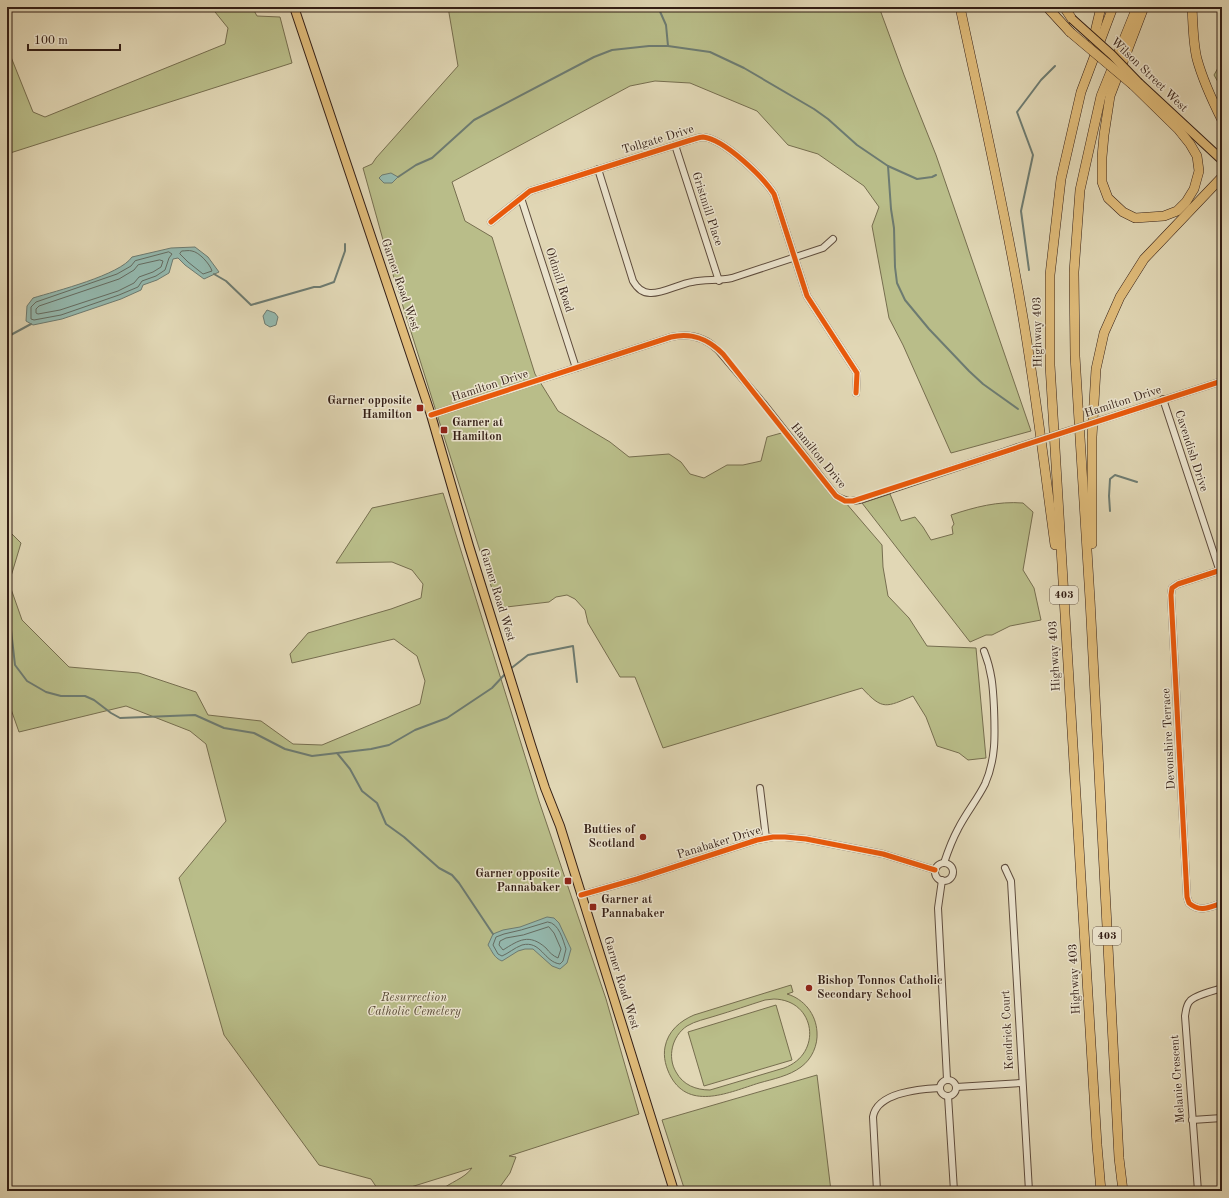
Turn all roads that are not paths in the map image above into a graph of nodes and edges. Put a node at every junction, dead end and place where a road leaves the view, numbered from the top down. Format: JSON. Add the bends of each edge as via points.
{"nodes":[{"id":1,"x":294,"y":7,"type":"edge"},
{"id":2,"x":960,"y":7,"type":"edge"},
{"id":3,"x":1047,"y":7,"type":"edge"},
{"id":4,"x":1059,"y":7,"type":"edge"},
{"id":5,"x":1064,"y":7,"type":"edge"},
{"id":6,"x":1101,"y":7,"type":"edge"},
{"id":7,"x":1113,"y":7,"type":"edge"},
{"id":8,"x":1137,"y":7,"type":"edge"},
{"id":9,"x":1144,"y":7,"type":"edge"},
{"id":10,"x":1192,"y":7,"type":"edge"},
{"id":11,"x":1072,"y":19,"type":"junction"},
{"id":12,"x":1136,"y":84,"type":"junction"},
{"id":13,"x":1081,"y":92,"type":"junction"},
{"id":14,"x":1222,"y":120,"type":"edge"},
{"id":15,"x":674,"y":145,"type":"junction"},
{"id":16,"x":1222,"y":160,"type":"edge"},
{"id":17,"x":598,"y":169,"type":"junction"},
{"id":18,"x":1222,"y":177,"type":"edge"},
{"id":19,"x":521,"y":198,"type":"junction"},
{"id":20,"x":491,"y":222,"type":"dead end"},
{"id":21,"x":833,"y":239,"type":"dead end"},
{"id":22,"x":794,"y":259,"type":"junction"},
{"id":23,"x":719,"y":281,"type":"junction"},
{"id":24,"x":576,"y":368,"type":"junction"},
{"id":25,"x":1222,"y":381,"type":"edge"},
{"id":26,"x":856,"y":393,"type":"dead end"},
{"id":27,"x":1163,"y":399,"type":"junction"},
{"id":28,"x":431,"y":415,"type":"junction"},
{"id":29,"x":1218,"y":571,"type":"junction"},
{"id":30,"x":1222,"y":578,"type":"edge"},
{"id":31,"x":1090,"y":599,"type":"junction"},
{"id":32,"x":1064,"y":612,"type":"junction"},
{"id":33,"x":984,"y":651,"type":"dead end"},
{"id":34,"x":760,"y":788,"type":"dead end"},
{"id":35,"x":766,"y":838,"type":"junction"},
{"id":36,"x":944,"y":863,"type":"junction"},
{"id":37,"x":1006,"y":868,"type":"dead end"},
{"id":38,"x":935,"y":870,"type":"junction"},
{"id":39,"x":942,"y":880,"type":"junction"},
{"id":40,"x":582,"y":895,"type":"junction"},
{"id":41,"x":1222,"y":903,"type":"edge"},
{"id":42,"x":1222,"y":988,"type":"edge"},
{"id":43,"x":947,"y":1080,"type":"junction"},
{"id":44,"x":1022,"y":1083,"type":"junction"},
{"id":45,"x":956,"y":1087,"type":"junction"},
{"id":46,"x":940,"y":1088,"type":"junction"},
{"id":47,"x":948,"y":1096,"type":"junction"},
{"id":48,"x":1222,"y":1118,"type":"edge"},
{"id":49,"x":1192,"y":1120,"type":"junction"},
{"id":50,"x":674,"y":1191,"type":"edge"},
{"id":51,"x":877,"y":1191,"type":"edge"},
{"id":52,"x":954,"y":1191,"type":"edge"},
{"id":53,"x":1029,"y":1191,"type":"edge"},
{"id":54,"x":1101,"y":1191,"type":"edge"},
{"id":55,"x":1123,"y":1191,"type":"edge"},
{"id":56,"x":1198,"y":1191,"type":"edge"}],
"edges":[{"from":1,"to":28,"type":"main road","name":"Garner Road West"},
{"from":2,"to":32,"type":"highway","via":[[1021,304]]},
{"from":3,"to":12,"type":"highway","bridge":true,"via":[[1070,32]]},
{"from":4,"to":11,"type":"main road","name":"Wilson Street West"},
{"from":5,"to":11,"type":"highway"},
{"from":6,"to":13,"type":"highway"},
{"from":7,"to":13,"type":"highway","name":"Highway 403","number":"403"},
{"from":8,"to":31,"type":"highway","number":"403","via":[[1101,96],[1080,198],[1074,272],[1075,356]]},
{"from":9,"to":12,"type":"highway","via":[[1110,96],[1104,135],[1102,182],[1108,198],[1123,212],[1135,218],[1164,216],[1177,212],[1194,189],[1199,171],[1197,156],[1178,129]]},
{"from":10,"to":14,"type":"highway","via":[[1197,59]]},
{"from":11,"to":12,"type":"main road","name":"Wilson Street West","bridge":true,"via":[[1112,55]]},
{"from":12,"to":16,"type":"main road","name":"Wilson Street West"},
{"from":13,"to":32,"type":"highway","name":"Highway 403","number":"403","via":[[1061,180],[1050,275],[1050,365]]},
{"from":15,"to":17,"type":"street","name":"Tollgate Drive"},
{"from":15,"to":22,"type":"street","name":"Tollgate Drive","via":[[703,138],[737,155],[774,194]]},
{"from":15,"to":23,"type":"street","name":"Gristmill Place"},
{"from":17,"to":19,"type":"street","name":"Tollgate Drive","via":[[530,191]]},
{"from":17,"to":23,"type":"street","via":[[633,281],[638,288],[653,293],[692,282]]},
{"from":18,"to":31,"type":"highway","via":[[1144,259],[1120,296],[1104,333],[1096,369],[1092,437]]},
{"from":19,"to":20,"type":"street","name":"Tollgate Drive"},
{"from":19,"to":24,"type":"street","name":"Oldmill Road"},
{"from":21,"to":22,"type":"street","via":[[823,248]]},
{"from":22,"to":23,"type":"street"},
{"from":22,"to":26,"type":"street","name":"Tollgate Drive","via":[[807,296],[857,373]]},
{"from":24,"to":27,"type":"street","name":"Hamilton Drive","bridge":true,"via":[[675,336],[692,336],[707,341],[736,370],[836,496],[845,501],[863,499]]},
{"from":24,"to":28,"type":"street","name":"Hamilton Drive"},
{"from":25,"to":27,"type":"street","name":"Hamilton Drive"},
{"from":27,"to":29,"type":"street","name":"Cavendish Drive"},
{"from":28,"to":40,"type":"main road","name":"Garner Road West","via":[[531,745]]},
{"from":29,"to":30,"type":"street","name":"Cavendish Drive"},
{"from":29,"to":41,"type":"street","name":"Devonshire Terrace","via":[[1178,584],[1172,588],[1171,595],[1187,897],[1189,904],[1198,909]]},
{"from":31,"to":55,"type":"highway","number":"403","via":[[1119,1158]]},
{"from":32,"to":54,"type":"highway","name":"Highway 403","number":"403"},
{"from":33,"to":36,"type":"street","via":[[992,674],[995,732],[992,765],[984,785],[958,828]]},
{"from":34,"to":35,"type":"street"},
{"from":35,"to":38,"type":"street","name":"Panabaker Drive","via":[[806,838],[891,856]]},
{"from":35,"to":40,"type":"street","name":"Panabaker Drive"},
{"from":36,"to":38,"type":"street","via":[[938,865]]},
{"from":36,"to":39,"type":"street","via":[[951,867],[952,873],[950,878]]},
{"from":37,"to":44,"type":"street","name":"Kendrick Court","via":[[1011,881]]},
{"from":38,"to":39,"type":"street","via":[[937,878]]},
{"from":39,"to":43,"type":"street","via":[[938,908]]},
{"from":40,"to":50,"type":"main road","name":"Garner Road West"},
{"from":42,"to":49,"type":"street","name":"Melanie Crescent","via":[[1194,998],[1189,1001],[1186,1008]]},
{"from":43,"to":45,"type":"street","via":[[954,1082]]},
{"from":43,"to":46,"type":"street","via":[[941,1083]]},
{"from":44,"to":45,"type":"street"},
{"from":44,"to":53,"type":"street","name":"Kendrick Court"},
{"from":45,"to":47,"type":"street","via":[[953,1094]]},
{"from":46,"to":47,"type":"street","via":[[942,1093]]},
{"from":46,"to":51,"type":"street","via":[[905,1093],[882,1101],[876,1107],[873,1117]]},
{"from":47,"to":52,"type":"street"},
{"from":48,"to":49,"type":"street"},
{"from":49,"to":56,"type":"street","name":"Melanie Crescent"}]}
